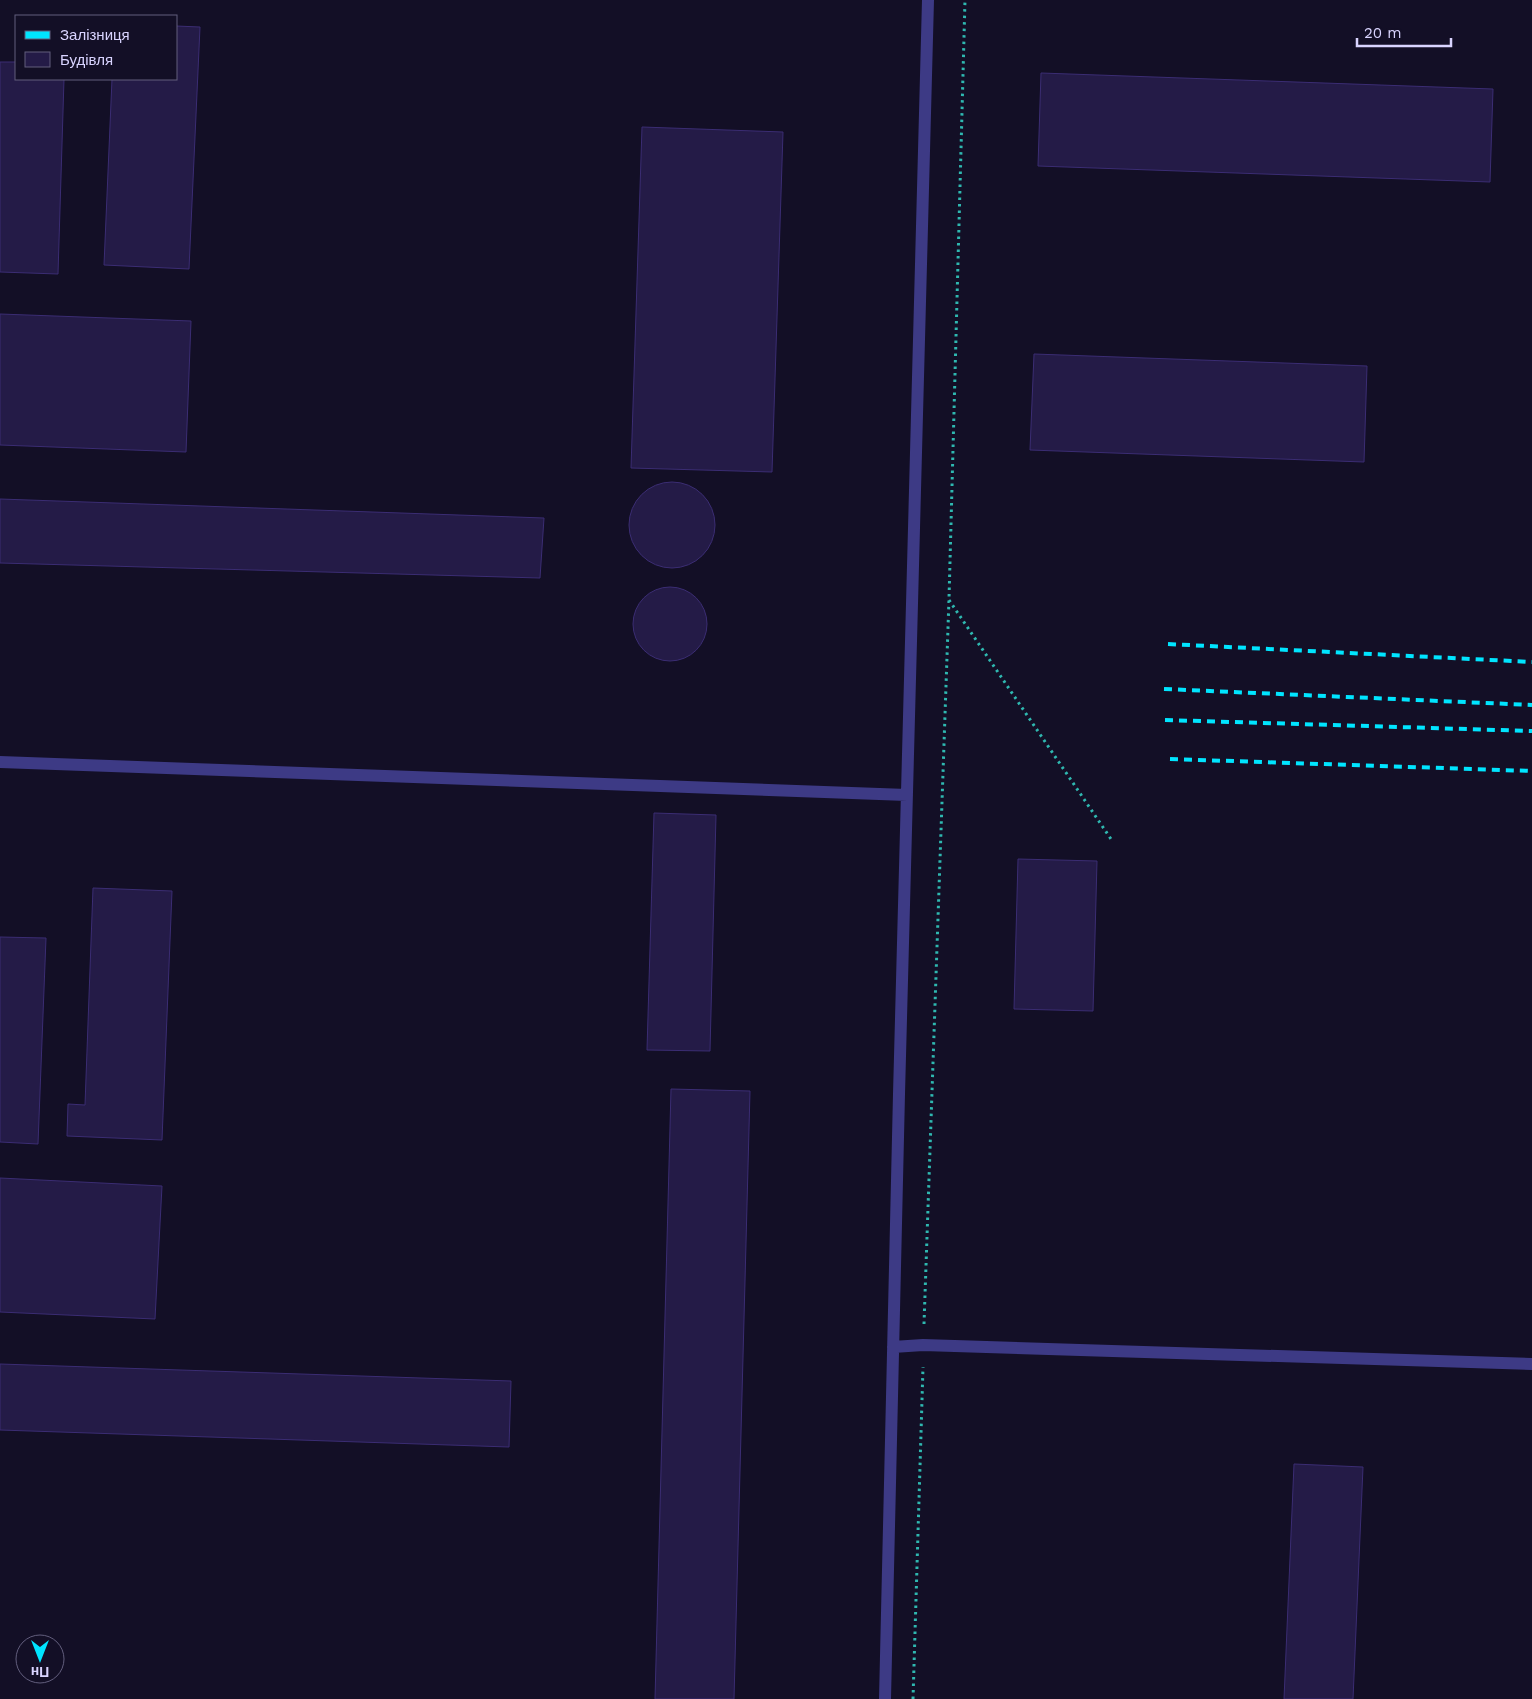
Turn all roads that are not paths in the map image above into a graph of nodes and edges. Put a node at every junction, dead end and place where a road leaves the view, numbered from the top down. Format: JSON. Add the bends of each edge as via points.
{"nodes":[{"id":1,"x":928,"y":0,"type":"edge"},
{"id":2,"x":0,"y":762,"type":"edge"},
{"id":3,"x":907,"y":795,"type":"junction"},
{"id":4,"x":893,"y":1347,"type":"junction"},
{"id":5,"x":1532,"y":1364,"type":"edge"},
{"id":6,"x":885,"y":1699,"type":"edge"}],
"edges":[{"from":1,"to":3,"type":"lane"},
{"from":2,"to":3,"type":"lane"},
{"from":3,"to":4,"type":"lane"},
{"from":4,"to":5,"type":"lane","via":[[923,1345]]},
{"from":4,"to":6,"type":"lane"}]}
